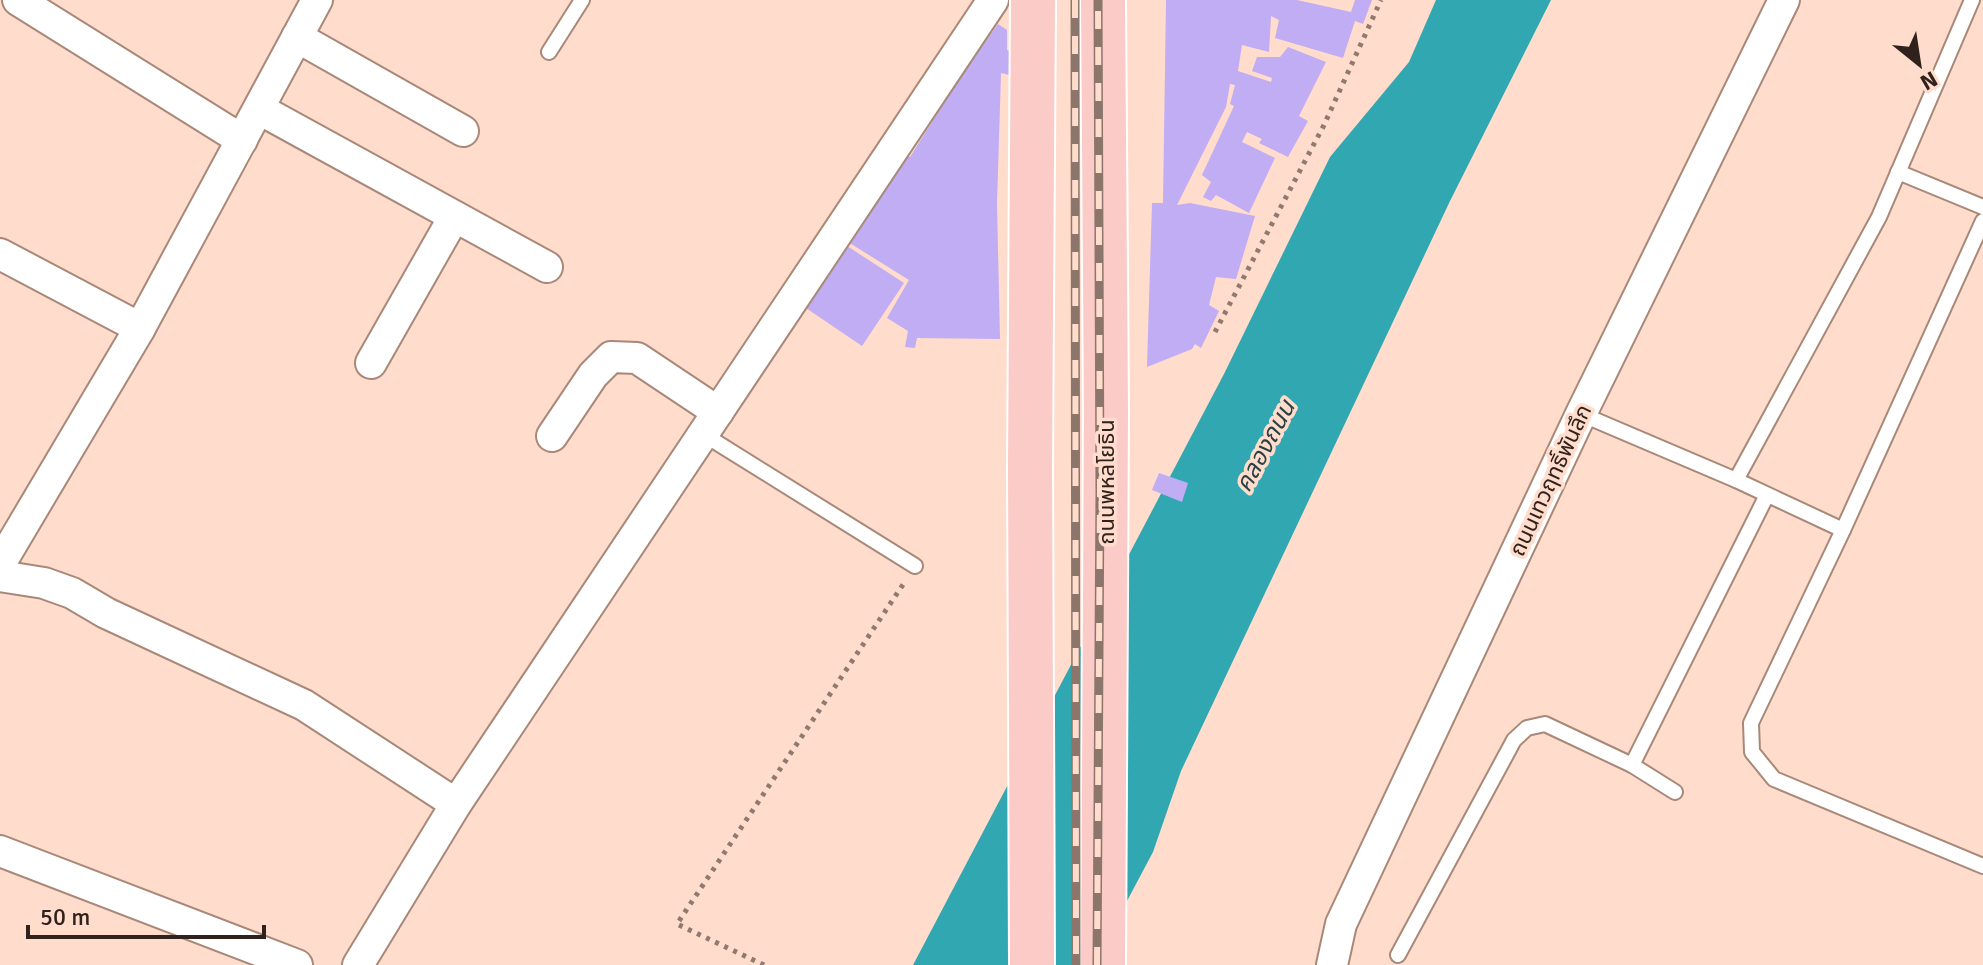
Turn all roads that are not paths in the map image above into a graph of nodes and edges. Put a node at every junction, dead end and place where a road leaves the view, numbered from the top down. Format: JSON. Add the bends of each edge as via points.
{"nodes":[{"id":1,"x":18,"y":0,"type":"edge"},
{"id":2,"x":317,"y":0,"type":"edge"},
{"id":3,"x":582,"y":0,"type":"edge"},
{"id":4,"x":993,"y":0,"type":"edge"},
{"id":5,"x":1033,"y":0,"type":"edge"},
{"id":6,"x":1103,"y":0,"type":"edge"},
{"id":7,"x":1784,"y":0,"type":"edge"},
{"id":8,"x":1972,"y":0,"type":"edge"},
{"id":9,"x":297,"y":37,"type":"junction"},
{"id":10,"x":549,"y":52,"type":"dead end"},
{"id":11,"x":259,"y":109,"type":"junction"},
{"id":12,"x":463,"y":131,"type":"dead end"},
{"id":13,"x":242,"y":140,"type":"junction"},
{"id":14,"x":1898,"y":172,"type":"junction"},
{"id":15,"x":1983,"y":207,"type":"edge"},
{"id":16,"x":454,"y":217,"type":"junction"},
{"id":17,"x":1983,"y":221,"type":"edge"},
{"id":18,"x":0,"y":254,"type":"edge"},
{"id":19,"x":547,"y":267,"type":"dead end"},
{"id":20,"x":140,"y":328,"type":"junction"},
{"id":21,"x":371,"y":363,"type":"dead end"},
{"id":22,"x":1581,"y":414,"type":"junction"},
{"id":23,"x":711,"y":423,"type":"junction"},
{"id":24,"x":552,"y":436,"type":"dead end"},
{"id":25,"x":1736,"y":480,"type":"junction"},
{"id":26,"x":1767,"y":495,"type":"junction"},
{"id":27,"x":1843,"y":530,"type":"junction"},
{"id":28,"x":0,"y":564,"type":"edge"},
{"id":29,"x":915,"y":566,"type":"road end"},
{"id":30,"x":0,"y":576,"type":"edge"},
{"id":31,"x":1632,"y":765,"type":"junction"},
{"id":32,"x":1675,"y":792,"type":"dead end"},
{"id":33,"x":456,"y":804,"type":"junction"},
{"id":34,"x":0,"y":851,"type":"edge"},
{"id":35,"x":1983,"y":866,"type":"edge"},
{"id":36,"x":1398,"y":955,"type":"dead end"},
{"id":37,"x":297,"y":965,"type":"edge"},
{"id":38,"x":358,"y":965,"type":"edge"},
{"id":39,"x":1032,"y":965,"type":"edge"},
{"id":40,"x":1103,"y":965,"type":"edge"},
{"id":41,"x":1332,"y":965,"type":"edge"}],
"edges":[{"from":1,"to":13,"type":"street"},
{"from":2,"to":9,"type":"street"},
{"from":3,"to":10,"type":"lane"},
{"from":4,"to":23,"type":"street"},
{"from":5,"to":39,"type":"main road"},
{"from":6,"to":40,"type":"main road","name":"ถนนพหลโยธิน"},
{"from":7,"to":22,"type":"street","name":"ถนนเทวฤทธิ์พันลึก"},
{"from":8,"to":14,"type":"lane"},
{"from":9,"to":11,"type":"street"},
{"from":9,"to":12,"type":"street"},
{"from":11,"to":13,"type":"street"},
{"from":11,"to":16,"type":"street"},
{"from":13,"to":20,"type":"street"},
{"from":14,"to":15,"type":"lane"},
{"from":14,"to":25,"type":"lane","via":[[1879,217]]},
{"from":16,"to":19,"type":"street"},
{"from":16,"to":21,"type":"street"},
{"from":17,"to":27,"type":"lane"},
{"from":18,"to":20,"type":"street"},
{"from":20,"to":28,"type":"street"},
{"from":22,"to":25,"type":"lane"},
{"from":22,"to":41,"type":"street","name":"ถนนเทวฤทธิ์พันลึก","via":[[1341,924]]},
{"from":23,"to":24,"type":"street","via":[[637,358],[611,357]]},
{"from":23,"to":29,"type":"lane"},
{"from":23,"to":33,"type":"street"},
{"from":25,"to":26,"type":"lane"},
{"from":26,"to":27,"type":"lane"},
{"from":26,"to":31,"type":"lane"},
{"from":27,"to":35,"type":"lane","via":[[1751,723],[1752,752],[1774,779]]},
{"from":30,"to":33,"type":"street","via":[[72,593],[304,705]]},
{"from":31,"to":32,"type":"lane"},
{"from":31,"to":36,"type":"lane","via":[[1545,724],[1527,728],[1514,740]]},
{"from":33,"to":38,"type":"street"},
{"from":34,"to":37,"type":"street"}]}
